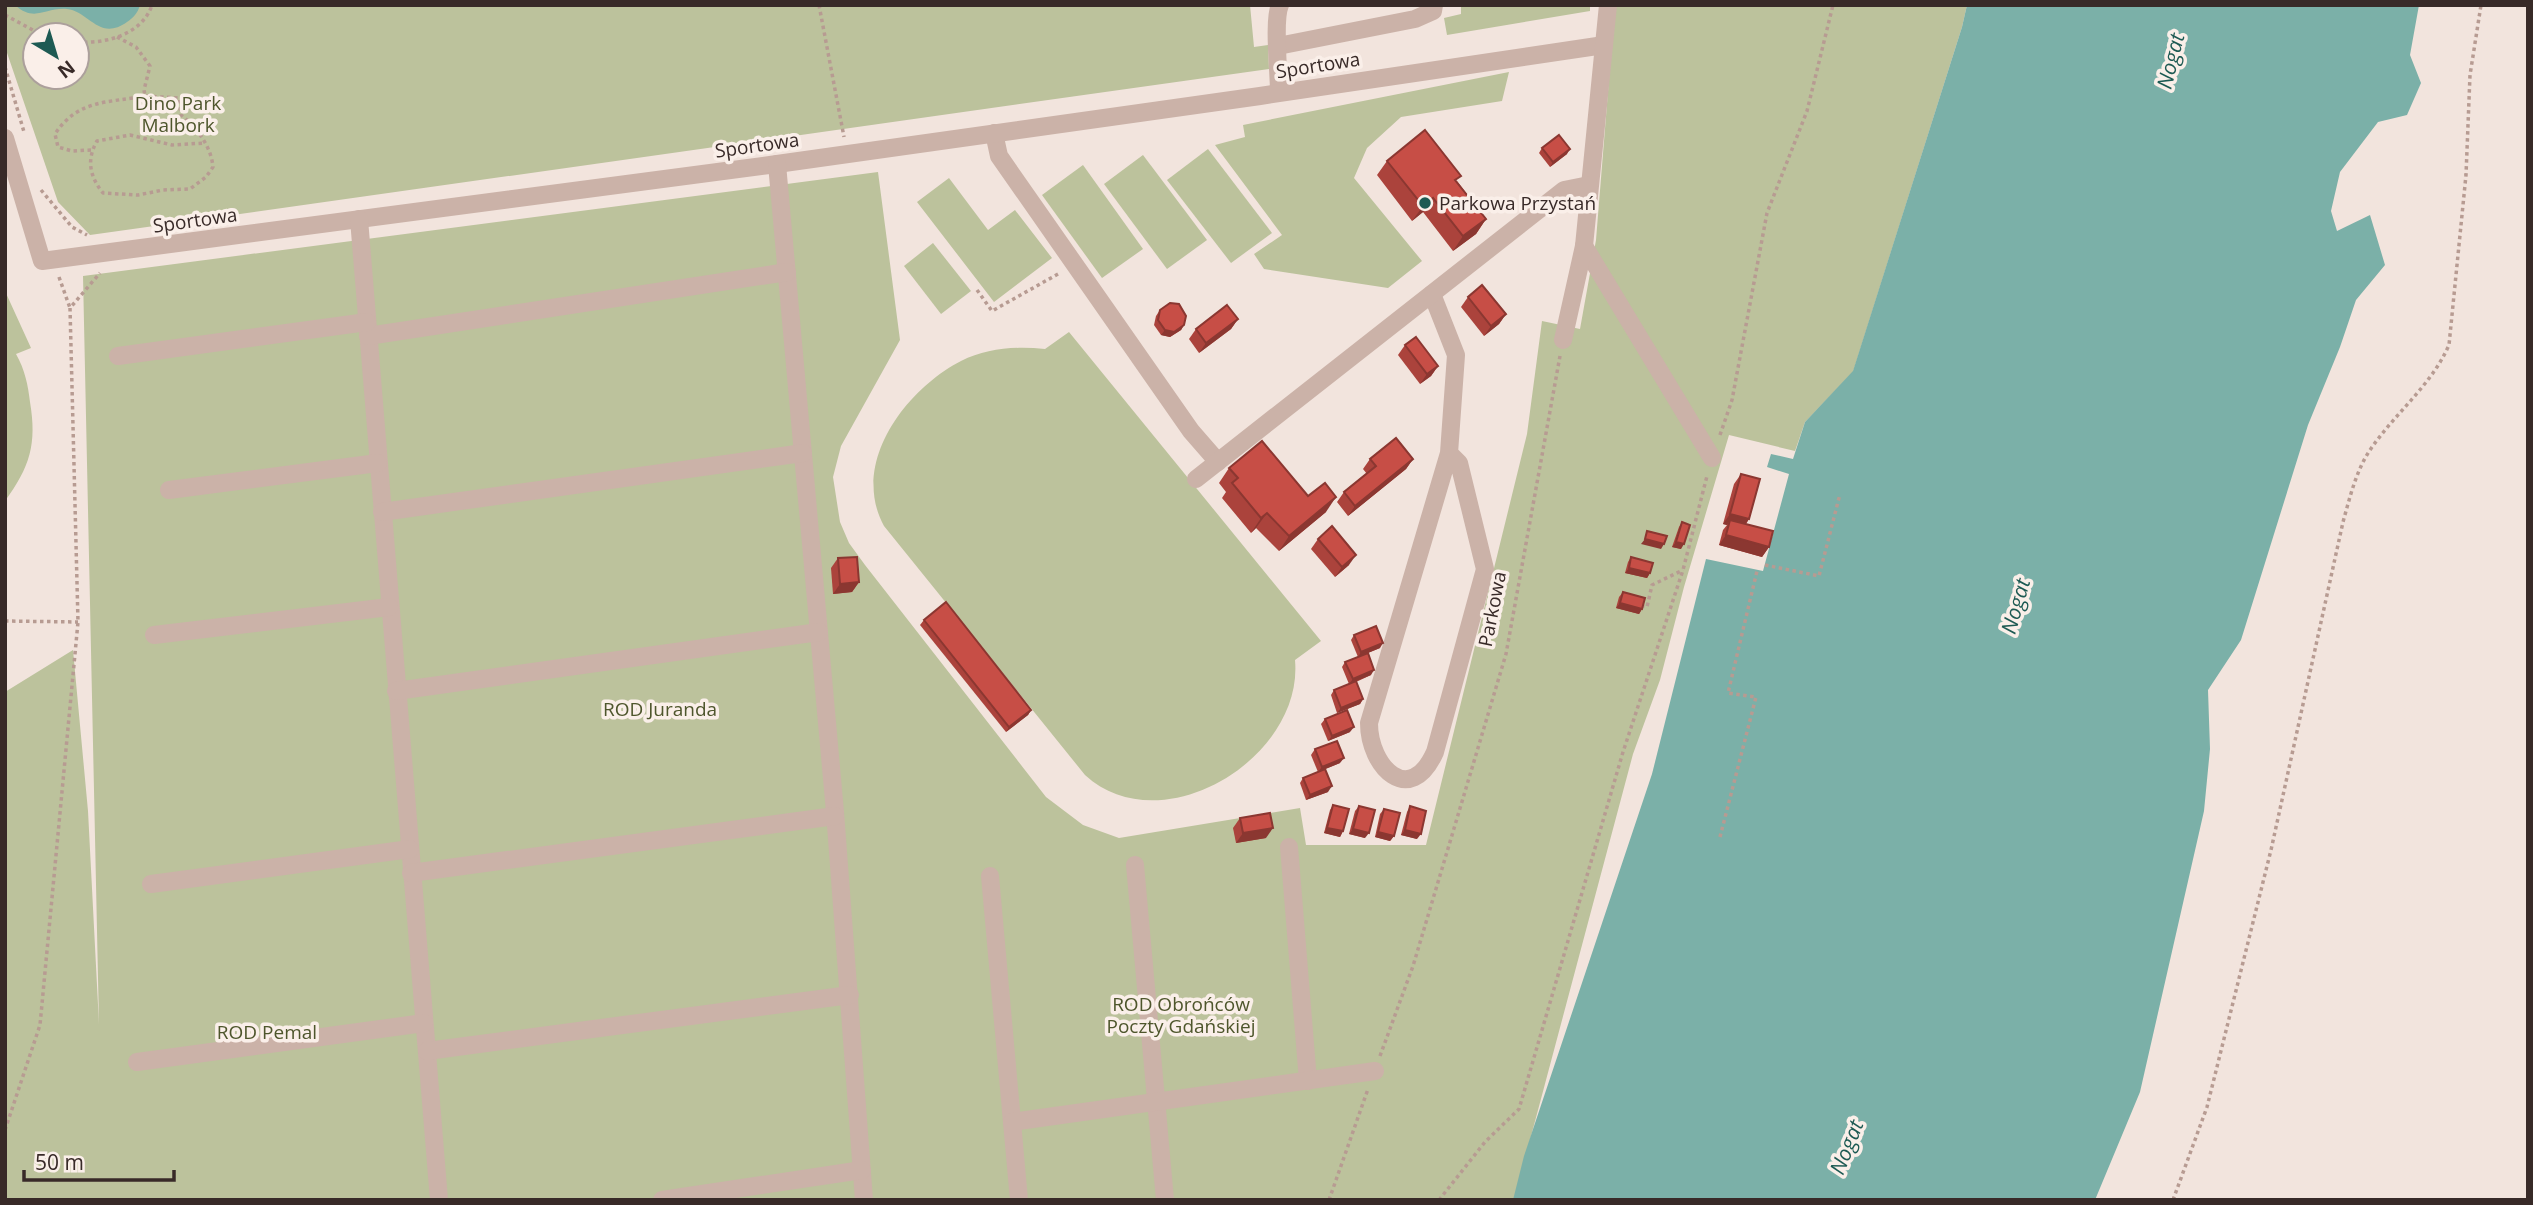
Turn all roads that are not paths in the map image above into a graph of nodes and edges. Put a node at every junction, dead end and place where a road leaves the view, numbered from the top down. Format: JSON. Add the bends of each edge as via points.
{"nodes":[{"id":1,"x":1280,"y":5,"type":"edge"},
{"id":2,"x":1434,"y":5,"type":"edge"},
{"id":3,"x":1608,"y":5,"type":"edge"},
{"id":4,"x":1604,"y":45,"type":"junction"},
{"id":5,"x":1278,"y":46,"type":"junction"},
{"id":6,"x":1279,"y":92,"type":"junction"},
{"id":7,"x":994,"y":133,"type":"junction"},
{"id":8,"x":5,"y":138,"type":"edge"},
{"id":9,"x":777,"y":164,"type":"junction"},
{"id":10,"x":1589,"y":185,"type":"junction"},
{"id":11,"x":359,"y":219,"type":"junction"},
{"id":12,"x":1584,"y":246,"type":"junction"},
{"id":13,"x":787,"y":272,"type":"junction"},
{"id":14,"x":1432,"y":294,"type":"junction"},
{"id":15,"x":367,"y":329,"type":"junction"},
{"id":16,"x":1563,"y":340,"type":"road end"},
{"id":17,"x":118,"y":356,"type":"dead end"},
{"id":18,"x":803,"y":453,"type":"junction"},
{"id":19,"x":1449,"y":453,"type":"junction"},
{"id":20,"x":1712,"y":458,"type":"road end"},
{"id":21,"x":1218,"y":462,"type":"junction"},
{"id":22,"x":378,"y":463,"type":"junction"},
{"id":23,"x":1196,"y":479,"type":"dead end"},
{"id":24,"x":169,"y":490,"type":"dead end"},
{"id":25,"x":382,"y":512,"type":"junction"},
{"id":26,"x":389,"y":607,"type":"junction"},
{"id":27,"x":819,"y":632,"type":"junction"},
{"id":28,"x":154,"y":635,"type":"dead end"},
{"id":29,"x":396,"y":691,"type":"junction"},
{"id":30,"x":835,"y":816,"type":"junction"},
{"id":31,"x":1289,"y":847,"type":"dead end"},
{"id":32,"x":410,"y":849,"type":"junction"},
{"id":33,"x":1135,"y":864,"type":"dead end"},
{"id":34,"x":411,"y":873,"type":"junction"},
{"id":35,"x":990,"y":876,"type":"dead end"},
{"id":36,"x":151,"y":884,"type":"dead end"},
{"id":37,"x":850,"y":995,"type":"junction"},
{"id":38,"x":424,"y":1023,"type":"junction"},
{"id":39,"x":427,"y":1051,"type":"junction"},
{"id":40,"x":137,"y":1062,"type":"dead end"},
{"id":41,"x":1375,"y":1071,"type":"road end"},
{"id":42,"x":1308,"y":1081,"type":"junction"},
{"id":43,"x":1158,"y":1102,"type":"junction"},
{"id":44,"x":1012,"y":1122,"type":"junction"},
{"id":45,"x":862,"y":1170,"type":"junction"},
{"id":46,"x":439,"y":1200,"type":"edge"},
{"id":47,"x":662,"y":1200,"type":"edge"},
{"id":48,"x":864,"y":1200,"type":"edge"},
{"id":49,"x":1019,"y":1200,"type":"edge"},
{"id":50,"x":1165,"y":1200,"type":"edge"}],
"edges":[{"from":1,"to":5,"type":"street"},
{"from":2,"to":5,"type":"street","via":[[1433,11],[1415,19]]},
{"from":3,"to":4,"type":"street"},
{"from":4,"to":6,"type":"street","name":"Sportowa"},
{"from":4,"to":10,"type":"street"},
{"from":5,"to":6,"type":"street"},
{"from":6,"to":7,"type":"street","name":"Sportowa"},
{"from":7,"to":9,"type":"street","name":"Sportowa"},
{"from":7,"to":21,"type":"street","via":[[999,156],[1191,431]]},
{"from":8,"to":11,"type":"street","name":"Sportowa","via":[[42,261]]},
{"from":9,"to":11,"type":"street","name":"Sportowa"},
{"from":9,"to":13,"type":"street"},
{"from":10,"to":12,"type":"street"},
{"from":10,"to":14,"type":"street","via":[[1564,190]]},
{"from":11,"to":15,"type":"street"},
{"from":12,"to":16,"type":"street"},
{"from":12,"to":20,"type":"street"},
{"from":13,"to":15,"type":"street"},
{"from":13,"to":18,"type":"street"},
{"from":14,"to":19,"type":"street","via":[[1456,355]]},
{"from":14,"to":21,"type":"street"},
{"from":15,"to":17,"type":"street"},
{"from":15,"to":22,"type":"street"},
{"from":18,"to":25,"type":"street"},
{"from":18,"to":27,"type":"street"},
{"from":19,"to":19,"type":"street","via":[[1369,723],[1376,757],[1391,776],[1402,780],[1424,770],[1434,752],[1485,569],[1459,463]]},
{"from":21,"to":23,"type":"street"},
{"from":22,"to":24,"type":"street"},
{"from":22,"to":25,"type":"street"},
{"from":25,"to":26,"type":"street"},
{"from":26,"to":28,"type":"street"},
{"from":26,"to":29,"type":"street"},
{"from":27,"to":29,"type":"street"},
{"from":27,"to":30,"type":"street"},
{"from":29,"to":32,"type":"street"},
{"from":30,"to":34,"type":"street"},
{"from":30,"to":37,"type":"street"},
{"from":31,"to":42,"type":"street"},
{"from":32,"to":34,"type":"street"},
{"from":32,"to":36,"type":"street"},
{"from":33,"to":43,"type":"street"},
{"from":34,"to":38,"type":"street"},
{"from":35,"to":44,"type":"street"},
{"from":37,"to":39,"type":"street"},
{"from":37,"to":45,"type":"street"},
{"from":38,"to":39,"type":"street"},
{"from":38,"to":40,"type":"street"},
{"from":39,"to":46,"type":"street"},
{"from":41,"to":42,"type":"street"},
{"from":42,"to":43,"type":"street"},
{"from":43,"to":44,"type":"street"},
{"from":43,"to":50,"type":"street"},
{"from":44,"to":49,"type":"street"},
{"from":45,"to":47,"type":"street"},
{"from":45,"to":48,"type":"street"}]}
